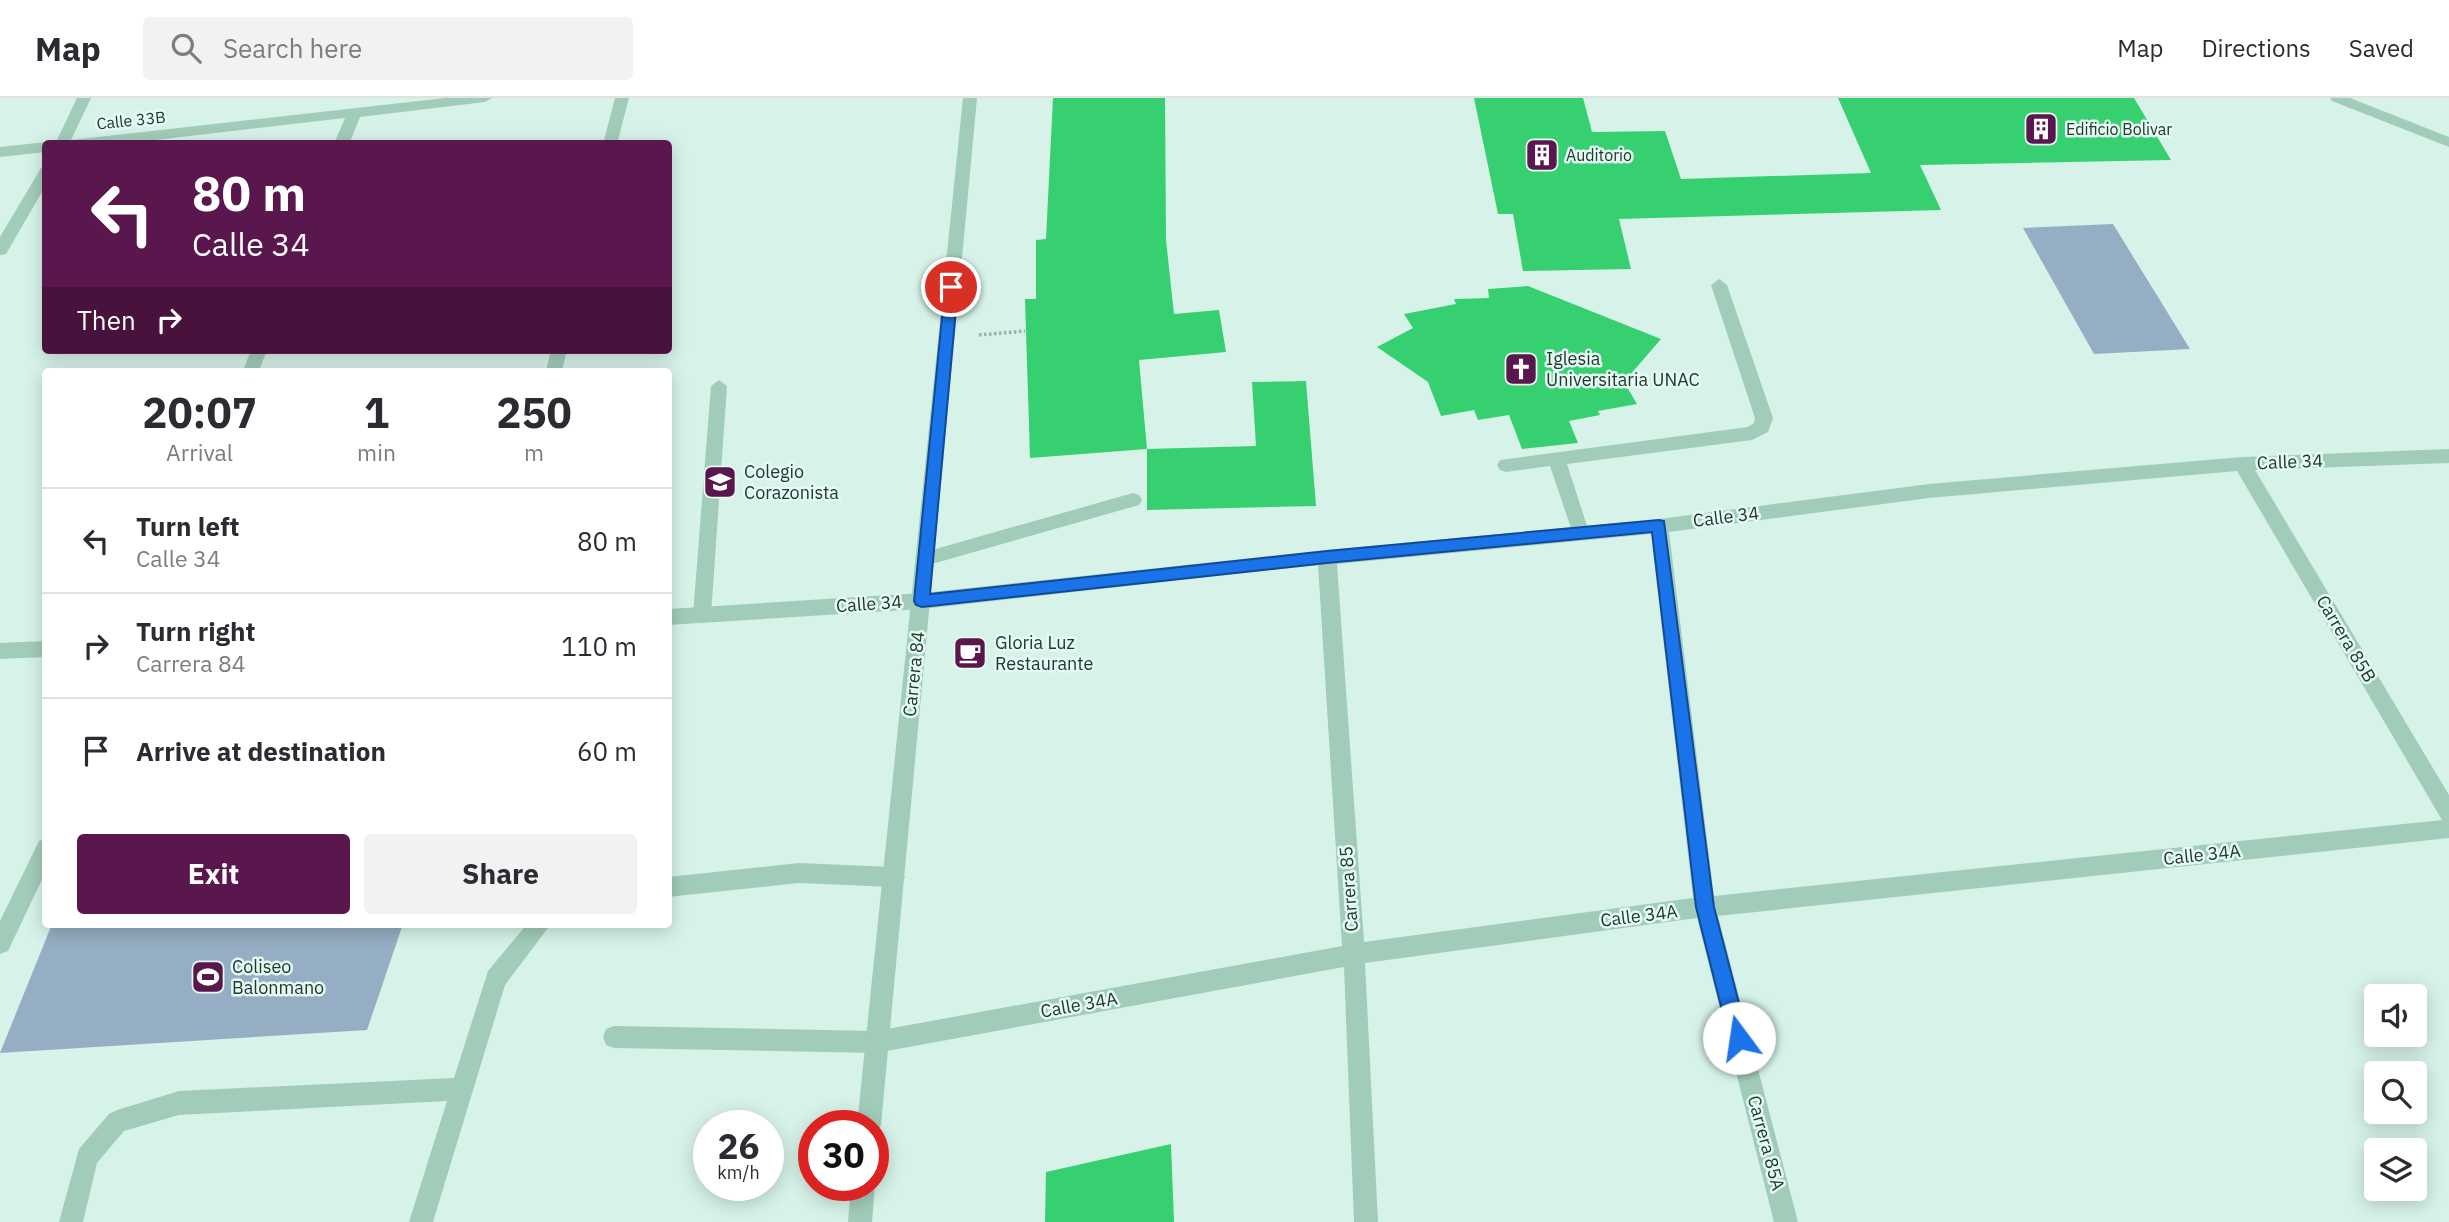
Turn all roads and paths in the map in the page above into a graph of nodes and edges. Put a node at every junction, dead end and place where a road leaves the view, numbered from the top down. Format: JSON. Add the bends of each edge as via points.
{"nodes":[{"id":1,"x":84,"y":98,"type":"edge"},
{"id":2,"x":485,"y":98,"type":"edge"},
{"id":3,"x":622,"y":98,"type":"edge"},
{"id":4,"x":970,"y":98,"type":"edge"},
{"id":5,"x":2341,"y":99,"type":"edge"},
{"id":6,"x":354,"y":113,"type":"junction"},
{"id":7,"x":64,"y":140,"type":"edge"},
{"id":8,"x":110,"y":140,"type":"edge"},
{"id":9,"x":343,"y":140,"type":"edge"},
{"id":10,"x":611,"y":140,"type":"edge"},
{"id":11,"x":2449,"y":142,"type":"edge"},
{"id":12,"x":42,"y":147,"type":"edge"},
{"id":13,"x":0,"y":152,"type":"edge"},
{"id":14,"x":42,"y":179,"type":"edge"},
{"id":15,"x":0,"y":250,"type":"edge"},
{"id":16,"x":1719,"y":285,"type":"dead end"},
{"id":17,"x":1025,"y":331,"type":"dead end"},
{"id":18,"x":947,"y":337,"type":"junction"},
{"id":19,"x":719,"y":386,"type":"dead end"},
{"id":20,"x":2449,"y":456,"type":"edge"},
{"id":21,"x":1556,"y":458,"type":"junction"},
{"id":22,"x":2242,"y":464,"type":"junction"},
{"id":23,"x":1506,"y":465,"type":"dead end"},
{"id":24,"x":1133,"y":500,"type":"dead end"},
{"id":25,"x":1659,"y":526,"type":"junction"},
{"id":26,"x":1580,"y":532,"type":"junction"},
{"id":27,"x":1327,"y":557,"type":"junction"},
{"id":28,"x":925,"y":559,"type":"junction"},
{"id":29,"x":922,"y":601,"type":"junction"},
{"id":30,"x":702,"y":615,"type":"junction"},
{"id":31,"x":672,"y":617,"type":"edge"},
{"id":32,"x":42,"y":649,"type":"edge"},
{"id":33,"x":0,"y":651,"type":"edge"},
{"id":34,"x":2449,"y":814,"type":"edge"},
{"id":35,"x":2449,"y":829,"type":"edge"},
{"id":36,"x":42,"y":856,"type":"edge"},
{"id":37,"x":894,"y":877,"type":"junction"},
{"id":38,"x":672,"y":887,"type":"edge"},
{"id":39,"x":1705,"y":907,"type":"junction"},
{"id":40,"x":537,"y":928,"type":"edge"},
{"id":41,"x":0,"y":944,"type":"edge"},
{"id":42,"x":1354,"y":955,"type":"junction"},
{"id":43,"x":614,"y":1037,"type":"dead end"},
{"id":44,"x":876,"y":1042,"type":"junction"},
{"id":45,"x":462,"y":1090,"type":"junction"},
{"id":46,"x":870,"y":1110,"type":"edge"},
{"id":47,"x":862,"y":1201,"type":"edge"},
{"id":48,"x":71,"y":1222,"type":"edge"},
{"id":49,"x":421,"y":1222,"type":"edge"},
{"id":50,"x":860,"y":1222,"type":"edge"},
{"id":51,"x":1366,"y":1222,"type":"edge"},
{"id":52,"x":1786,"y":1222,"type":"edge"}],
"edges":[{"from":1,"to":7,"type":"street"},
{"from":2,"to":6,"type":"street","name":"Calle 33B"},
{"from":3,"to":10,"type":"street"},
{"from":4,"to":18,"type":"street","name":"Carrera 84"},
{"from":5,"to":11,"type":"street"},
{"from":6,"to":8,"type":"street","name":"Calle 33B"},
{"from":6,"to":9,"type":"street"},
{"from":12,"to":13,"type":"street"},
{"from":14,"to":15,"type":"street"},
{"from":16,"to":21,"type":"street","via":[[1764,418],[1762,427],[1752,433]]},
{"from":17,"to":18,"type":"path"},
{"from":18,"to":28,"type":"street","name":"Carrera 84"},
{"from":19,"to":30,"type":"street"},
{"from":20,"to":22,"type":"street","name":"Calle 34"},
{"from":21,"to":23,"type":"street"},
{"from":21,"to":26,"type":"street"},
{"from":22,"to":25,"type":"street","name":"Calle 34","via":[[1929,491]]},
{"from":22,"to":34,"type":"street","name":"Carrera 85B"},
{"from":24,"to":28,"type":"street"},
{"from":25,"to":26,"type":"street","name":"Calle 34"},
{"from":25,"to":39,"type":"street","name":"Carrera 85A"},
{"from":26,"to":27,"type":"street","name":"Calle 34"},
{"from":27,"to":29,"type":"street","name":"Calle 34"},
{"from":27,"to":42,"type":"street","name":"Carrera 85"},
{"from":28,"to":29,"type":"street","name":"Carrera 84"},
{"from":29,"to":30,"type":"street","name":"Calle 34"},
{"from":29,"to":37,"type":"street","name":"Carrera 84"},
{"from":30,"to":31,"type":"street","name":"Calle 34"},
{"from":32,"to":33,"type":"street"},
{"from":35,"to":39,"type":"street","name":"Calle 34A"},
{"from":36,"to":41,"type":"street"},
{"from":37,"to":38,"type":"street","via":[[799,873]]},
{"from":37,"to":44,"type":"street","name":"Carrera 84"},
{"from":39,"to":42,"type":"street","name":"Calle 34A"},
{"from":39,"to":52,"type":"street","name":"Carrera 85A"},
{"from":40,"to":45,"type":"street","via":[[496,979]]},
{"from":42,"to":44,"type":"street","name":"Calle 34A"},
{"from":42,"to":51,"type":"street","name":"Carrera 85"},
{"from":43,"to":44,"type":"street","name":"Calle 34A"},
{"from":44,"to":46,"type":"street","name":"Carrera 84"},
{"from":45,"to":48,"type":"street","via":[[179,1103],[117,1122],[87,1157]]},
{"from":45,"to":49,"type":"street"},
{"from":47,"to":50,"type":"street"}]}
